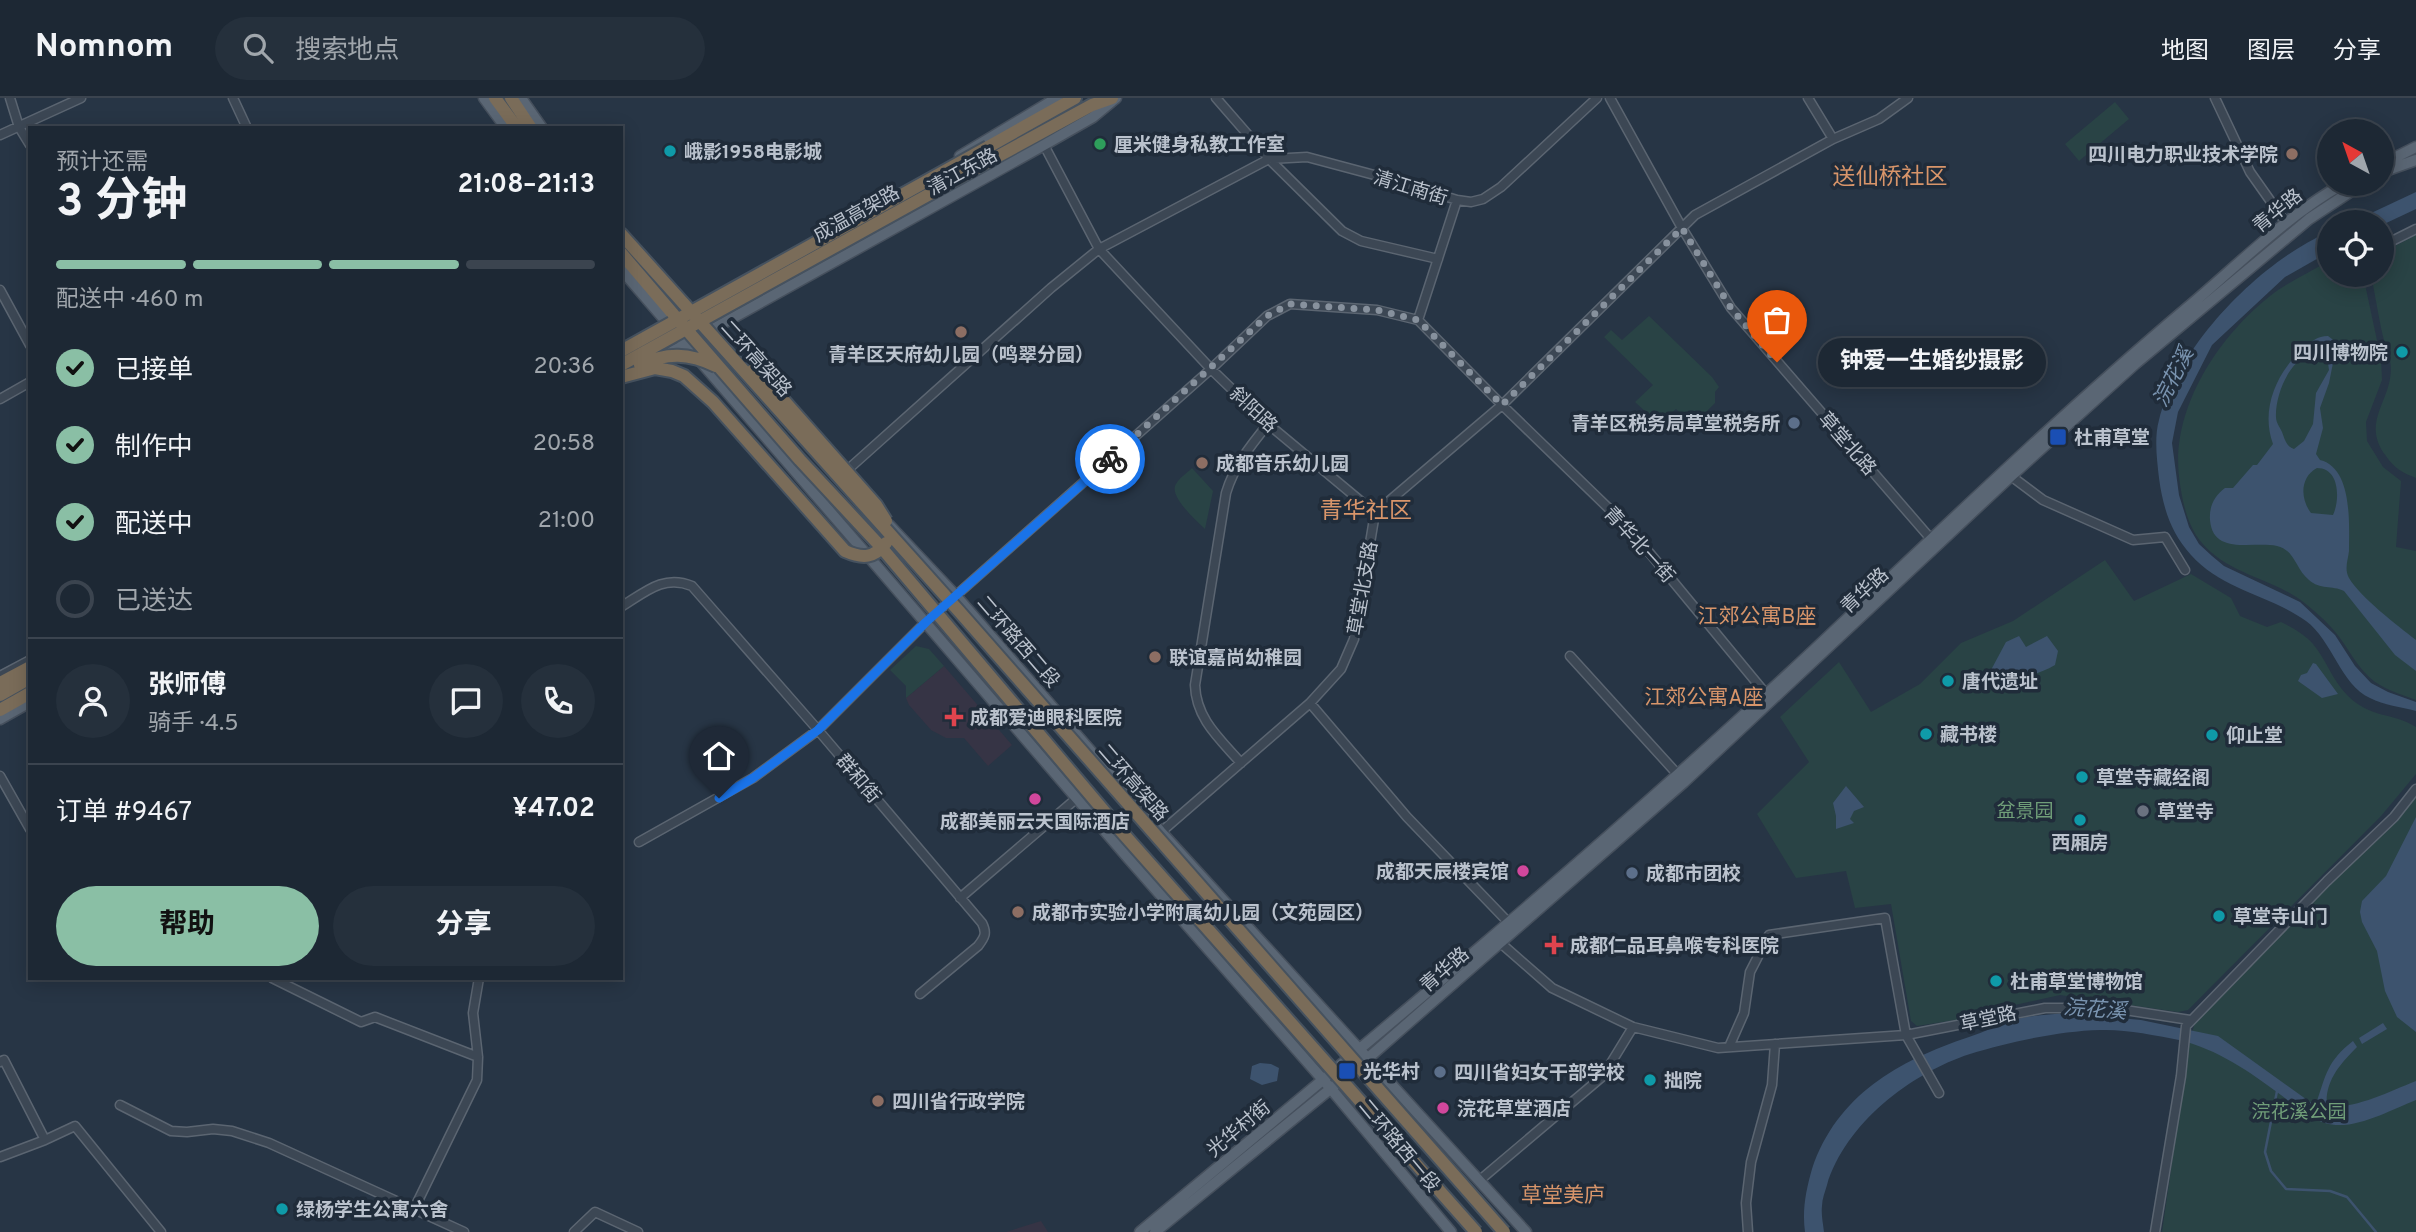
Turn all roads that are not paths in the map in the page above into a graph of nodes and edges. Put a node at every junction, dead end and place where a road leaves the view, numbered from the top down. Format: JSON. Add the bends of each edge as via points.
{"nodes":[{"id":1,"x":10,"y":98,"type":"edge"},
{"id":2,"x":81,"y":98,"type":"edge"},
{"id":3,"x":233,"y":98,"type":"edge"},
{"id":4,"x":484,"y":98,"type":"edge"},
{"id":5,"x":495,"y":98,"type":"edge"},
{"id":6,"x":511,"y":98,"type":"edge"},
{"id":7,"x":521,"y":98,"type":"edge"},
{"id":8,"x":1057,"y":98,"type":"edge"},
{"id":9,"x":1075,"y":98,"type":"edge"},
{"id":10,"x":1114,"y":98,"type":"edge"},
{"id":11,"x":1216,"y":98,"type":"edge"},
{"id":12,"x":1597,"y":98,"type":"edge"},
{"id":13,"x":1610,"y":98,"type":"edge"},
{"id":14,"x":1808,"y":98,"type":"edge"},
{"id":15,"x":1908,"y":98,"type":"edge"},
{"id":16,"x":2215,"y":98,"type":"edge"},
{"id":17,"x":246,"y":126,"type":"edge"},
{"id":18,"x":505,"y":126,"type":"edge"},
{"id":19,"x":516,"y":126,"type":"edge"},
{"id":20,"x":530,"y":126,"type":"edge"},
{"id":21,"x":541,"y":126,"type":"edge"},
{"id":22,"x":19,"y":127,"type":"junction"},
{"id":23,"x":0,"y":135,"type":"edge"},
{"id":24,"x":1833,"y":139,"type":"junction"},
{"id":25,"x":28,"y":142,"type":"edge"},
{"id":26,"x":1044,"y":145,"type":"junction"},
{"id":27,"x":2416,"y":147,"type":"edge"},
{"id":28,"x":990,"y":153,"type":"junction"},
{"id":29,"x":2394,"y":158,"type":"edge"},
{"id":30,"x":1269,"y":159,"type":"junction"},
{"id":31,"x":2416,"y":160,"type":"edge"},
{"id":32,"x":2394,"y":168,"type":"edge"},
{"id":33,"x":2325,"y":196,"type":"edge"},
{"id":34,"x":2343,"y":196,"type":"edge"},
{"id":35,"x":1457,"y":200,"type":"junction"},
{"id":36,"x":2286,"y":223,"type":"junction"},
{"id":37,"x":1682,"y":228,"type":"junction"},
{"id":38,"x":2416,"y":229,"type":"edge"},
{"id":39,"x":623,"y":230,"type":"edge"},
{"id":40,"x":623,"y":236,"type":"edge"},
{"id":41,"x":2394,"y":240,"type":"edge"},
{"id":42,"x":1099,"y":249,"type":"junction"},
{"id":43,"x":623,"y":255,"type":"edge"},
{"id":44,"x":1438,"y":259,"type":"junction"},
{"id":45,"x":623,"y":271,"type":"edge"},
{"id":46,"x":0,"y":290,"type":"edge"},
{"id":47,"x":692,"y":308,"type":"junction"},
{"id":48,"x":1418,"y":320,"type":"junction"},
{"id":49,"x":666,"y":323,"type":"junction"},
{"id":50,"x":710,"y":331,"type":"junction"},
{"id":51,"x":28,"y":341,"type":"edge"},
{"id":52,"x":685,"y":344,"type":"junction"},
{"id":53,"x":623,"y":348,"type":"edge"},
{"id":54,"x":623,"y":348,"type":"edge"},
{"id":55,"x":623,"y":364,"type":"edge"},
{"id":56,"x":721,"y":369,"type":"junction"},
{"id":57,"x":1211,"y":369,"type":"junction"},
{"id":58,"x":623,"y":376,"type":"edge"},
{"id":59,"x":623,"y":376,"type":"edge"},
{"id":60,"x":623,"y":376,"type":"edge"},
{"id":61,"x":28,"y":383,"type":"edge"},
{"id":62,"x":0,"y":399,"type":"edge"},
{"id":63,"x":1502,"y":405,"type":"junction"},
{"id":64,"x":1269,"y":424,"type":"junction"},
{"id":65,"x":841,"y":476,"type":"junction"},
{"id":66,"x":2011,"y":476,"type":"junction"},
{"id":67,"x":1374,"y":513,"type":"junction"},
{"id":68,"x":1931,"y":539,"type":"junction"},
{"id":69,"x":2185,"y":570,"type":"dead end"},
{"id":70,"x":956,"y":596,"type":"junction"},
{"id":71,"x":623,"y":606,"type":"edge"},
{"id":72,"x":926,"y":622,"type":"junction"},
{"id":73,"x":1570,"y":656,"type":"dead end"},
{"id":74,"x":28,"y":661,"type":"edge"},
{"id":75,"x":28,"y":668,"type":"edge"},
{"id":76,"x":28,"y":674,"type":"edge"},
{"id":77,"x":0,"y":676,"type":"edge"},
{"id":78,"x":28,"y":679,"type":"edge"},
{"id":79,"x":0,"y":683,"type":"edge"},
{"id":80,"x":0,"y":692,"type":"edge"},
{"id":81,"x":28,"y":694,"type":"edge"},
{"id":82,"x":1766,"y":694,"type":"junction"},
{"id":83,"x":28,"y":703,"type":"edge"},
{"id":84,"x":1310,"y":703,"type":"junction"},
{"id":85,"x":0,"y":710,"type":"edge"},
{"id":86,"x":0,"y":719,"type":"edge"},
{"id":87,"x":818,"y":730,"type":"junction"},
{"id":88,"x":1241,"y":763,"type":"junction"},
{"id":89,"x":0,"y":776,"type":"edge"},
{"id":90,"x":1681,"y":778,"type":"junction"},
{"id":91,"x":2416,"y":789,"type":"edge"},
{"id":92,"x":1077,"y":798,"type":"junction"},
{"id":93,"x":28,"y":825,"type":"edge"},
{"id":94,"x":1161,"y":832,"type":"junction"},
{"id":95,"x":639,"y":842,"type":"dead end"},
{"id":96,"x":960,"y":898,"type":"junction"},
{"id":97,"x":1509,"y":923,"type":"junction"},
{"id":98,"x":1497,"y":940,"type":"junction"},
{"id":99,"x":276,"y":980,"type":"edge"},
{"id":100,"x":479,"y":980,"type":"edge"},
{"id":101,"x":920,"y":994,"type":"dead end"},
{"id":102,"x":2188,"y":1023,"type":"junction"},
{"id":103,"x":1633,"y":1027,"type":"junction"},
{"id":104,"x":1906,"y":1035,"type":"junction"},
{"id":105,"x":1775,"y":1044,"type":"junction"},
{"id":106,"x":1729,"y":1047,"type":"junction"},
{"id":107,"x":1359,"y":1050,"type":"junction"},
{"id":108,"x":478,"y":1057,"type":"junction"},
{"id":109,"x":1367,"y":1059,"type":"junction"},
{"id":110,"x":0,"y":1062,"type":"edge"},
{"id":111,"x":1323,"y":1080,"type":"junction"},
{"id":112,"x":1332,"y":1090,"type":"junction"},
{"id":113,"x":1940,"y":1093,"type":"dead end"},
{"id":114,"x":120,"y":1105,"type":"dead end"},
{"id":115,"x":45,"y":1140,"type":"junction"},
{"id":116,"x":0,"y":1157,"type":"edge"},
{"id":117,"x":1480,"y":1180,"type":"junction"},
{"id":118,"x":414,"y":1209,"type":"junction"},
{"id":119,"x":161,"y":1232,"type":"edge"},
{"id":120,"x":464,"y":1232,"type":"edge"},
{"id":121,"x":574,"y":1232,"type":"edge"},
{"id":122,"x":638,"y":1232,"type":"edge"},
{"id":123,"x":1140,"y":1232,"type":"edge"},
{"id":124,"x":1155,"y":1232,"type":"edge"},
{"id":125,"x":1451,"y":1232,"type":"edge"},
{"id":126,"x":1476,"y":1232,"type":"edge"},
{"id":127,"x":1504,"y":1232,"type":"edge"},
{"id":128,"x":1526,"y":1232,"type":"edge"},
{"id":129,"x":1748,"y":1232,"type":"edge"},
{"id":130,"x":2155,"y":1232,"type":"edge"}],
"edges":[{"from":1,"to":22,"type":"street"},
{"from":2,"to":22,"type":"street"},
{"from":3,"to":17,"type":"street"},
{"from":4,"to":18,"type":"main road"},
{"from":5,"to":19,"type":"highway"},
{"from":6,"to":20,"type":"highway"},
{"from":7,"to":21,"type":"main road"},
{"from":8,"to":47,"type":"main road","name":"清江东路"},
{"from":9,"to":28,"type":"highway","name":"成温高架路"},
{"from":10,"to":26,"type":"main road","name":"清江东路","via":[[1093,117]]},
{"from":10,"to":28,"type":"highway","name":"成温高架路"},
{"from":11,"to":30,"type":"street"},
{"from":12,"to":35,"type":"street","name":"清江南街","via":[[1501,187],[1483,199]]},
{"from":13,"to":37,"type":"street","name":"草堂北路"},
{"from":14,"to":24,"type":"street"},
{"from":15,"to":24,"type":"street","name":"草堂北支路","via":[[1879,120]]},
{"from":16,"to":36,"type":"street","via":[[2250,172]]},
{"from":22,"to":23,"type":"street"},
{"from":22,"to":25,"type":"street"},
{"from":24,"to":37,"type":"street","name":"草堂北支路","via":[[1695,215]]},
{"from":26,"to":42,"type":"street","name":"斜阳路"},
{"from":26,"to":50,"type":"main road","name":"清江东路"},
{"from":27,"to":29,"type":"main road"},
{"from":28,"to":53,"type":"highway","name":"成温高架路","bridge":true},
{"from":28,"to":55,"type":"highway","name":"成温高架路","bridge":true},
{"from":30,"to":35,"type":"street","name":"清江南街","via":[[1307,158]]},
{"from":30,"to":42,"type":"street"},
{"from":30,"to":44,"type":"street","via":[[1342,231],[1361,241]]},
{"from":31,"to":32,"type":"main road"},
{"from":33,"to":36,"type":"main road","name":"青华路"},
{"from":34,"to":66,"type":"main road","name":"青华路","via":[[2309,219],[2135,364]]},
{"from":35,"to":44,"type":"street"},
{"from":36,"to":68,"type":"main road","name":"青华路","via":[[2041,436]]},
{"from":37,"to":63,"type":"street","name":"草堂北支路"},
{"from":37,"to":68,"type":"street","name":"草堂北路","via":[[1742,323]]},
{"from":38,"to":41,"type":"street"},
{"from":39,"to":47,"type":"main road","name":"二环路西二段"},
{"from":40,"to":50,"type":"highway","name":"二环高架路","bridge":true},
{"from":42,"to":57,"type":"street","name":"斜阳路"},
{"from":42,"to":65,"type":"street"},
{"from":43,"to":56,"type":"highway","name":"二环高架路","bridge":true},
{"from":44,"to":48,"type":"street"},
{"from":45,"to":49,"type":"main road"},
{"from":46,"to":51,"type":"street"},
{"from":47,"to":49,"type":"main road","name":"清江东路"},
{"from":47,"to":50,"type":"main road","name":"二环路西二段"},
{"from":48,"to":57,"type":"street","via":[[1377,310],[1290,304],[1267,316]]},
{"from":48,"to":63,"type":"street"},
{"from":49,"to":52,"type":"main road"},
{"from":49,"to":54,"type":"main road","name":"清江东路"},
{"from":50,"to":52,"type":"main road","name":"清江东路"},
{"from":50,"to":58,"type":"highway","bridge":true,"via":[[778,394],[884,515],[886,542],[875,554],[859,557],[838,545],[713,402],[684,376],[655,368]]},
{"from":50,"to":65,"type":"main road","name":"二环路西二段"},
{"from":50,"to":127,"type":"highway","name":"二环高架路","bridge":true},
{"from":52,"to":60,"type":"main road","name":"清江东路"},
{"from":52,"to":72,"type":"main road"},
{"from":56,"to":59,"type":"highway","bridge":true,"via":[[690,356],[670,355]]},
{"from":56,"to":126,"type":"highway","name":"二环高架路","bridge":true},
{"from":57,"to":64,"type":"street","name":"斜阳路"},
{"from":57,"to":70,"type":"street"},
{"from":61,"to":62,"type":"street"},
{"from":63,"to":67,"type":"street","name":"草堂北支路"},
{"from":63,"to":82,"type":"street","name":"青华北一街","via":[[1629,527]]},
{"from":64,"to":67,"type":"street","name":"斜阳路"},
{"from":64,"to":88,"type":"street","via":[[1230,478],[1195,685],[1207,725]]},
{"from":65,"to":70,"type":"main road","name":"二环路西二段"},
{"from":66,"to":69,"type":"street","via":[[2043,500],[2133,540],[2165,537]]},
{"from":66,"to":90,"type":"main road","name":"青华路"},
{"from":67,"to":84,"type":"street","name":"草堂北支路","via":[[1351,646],[1334,679]]},
{"from":68,"to":82,"type":"main road","name":"青华路"},
{"from":70,"to":72,"type":"street"},
{"from":70,"to":94,"type":"main road","name":"二环路西二段"},
{"from":71,"to":87,"type":"street","name":"群和街","via":[[660,583],[672,580],[692,586]]},
{"from":72,"to":87,"type":"street"},
{"from":72,"to":92,"type":"main road"},
{"from":73,"to":90,"type":"street"},
{"from":74,"to":77,"type":"street"},
{"from":75,"to":79,"type":"highway"},
{"from":76,"to":80,"type":"main road"},
{"from":78,"to":80,"type":"highway"},
{"from":81,"to":85,"type":"highway"},
{"from":82,"to":90,"type":"main road","name":"青华路"},
{"from":83,"to":86,"type":"main road"},
{"from":84,"to":88,"type":"street","name":"草堂北支路"},
{"from":84,"to":97,"type":"street","via":[[1407,817]]},
{"from":87,"to":95,"type":"street","via":[[753,778]]},
{"from":87,"to":96,"type":"street","name":"群和街"},
{"from":88,"to":94,"type":"street","name":"草堂北支路"},
{"from":89,"to":93,"type":"street"},
{"from":90,"to":97,"type":"main road","name":"青华路"},
{"from":90,"to":98,"type":"main road","name":"青华路"},
{"from":91,"to":102,"type":"street","via":[[2394,817]]},
{"from":92,"to":96,"type":"street"},
{"from":92,"to":111,"type":"main road"},
{"from":94,"to":107,"type":"main road","name":"二环路西二段"},
{"from":96,"to":101,"type":"street","name":"群和街","via":[[982,923],[985,936]]},
{"from":97,"to":98,"type":"main road","name":"青华路"},
{"from":98,"to":103,"type":"street","name":"草堂路","via":[[1552,988]]},
{"from":98,"to":107,"type":"main road","name":"青华路"},
{"from":98,"to":109,"type":"main road","name":"青华路"},
{"from":99,"to":108,"type":"street","via":[[361,1022],[375,1017]]},
{"from":100,"to":108,"type":"street","via":[[473,1013]]},
{"from":102,"to":104,"type":"street","name":"草堂路","via":[[2112,1008],[2045,1008]]},
{"from":102,"to":130,"type":"street"},
{"from":103,"to":106,"type":"street","name":"草堂路"},
{"from":103,"to":117,"type":"street","via":[[1603,1076]]},
{"from":104,"to":105,"type":"street","name":"草堂路"},
{"from":104,"to":106,"type":"street","via":[[1885,918],[1769,935],[1750,972],[1744,1013]]},
{"from":104,"to":113,"type":"street"},
{"from":105,"to":106,"type":"street","name":"草堂路"},
{"from":105,"to":129,"type":"street","via":[[1772,1085],[1751,1162]]},
{"from":107,"to":109,"type":"main road","name":"二环路西一段"},
{"from":107,"to":111,"type":"main road","name":"光华村街"},
{"from":108,"to":118,"type":"street","via":[[477,1080]]},
{"from":109,"to":112,"type":"main road","name":"光华村街"},
{"from":109,"to":117,"type":"main road","name":"二环路西一段"},
{"from":110,"to":115,"type":"street","via":[[4,1060]]},
{"from":111,"to":112,"type":"main road","name":"二环路西一段"},
{"from":111,"to":123,"type":"main road","name":"光华村街"},
{"from":112,"to":124,"type":"main road","name":"光华村街"},
{"from":112,"to":125,"type":"main road","name":"二环路西一段"},
{"from":114,"to":118,"type":"street","via":[[171,1131],[232,1131],[269,1143]]},
{"from":115,"to":116,"type":"street"},
{"from":115,"to":119,"type":"street","via":[[75,1126]]},
{"from":117,"to":128,"type":"main road","name":"二环路西一段"},
{"from":118,"to":120,"type":"street"},
{"from":121,"to":122,"type":"street","via":[[596,1212]]}]}
